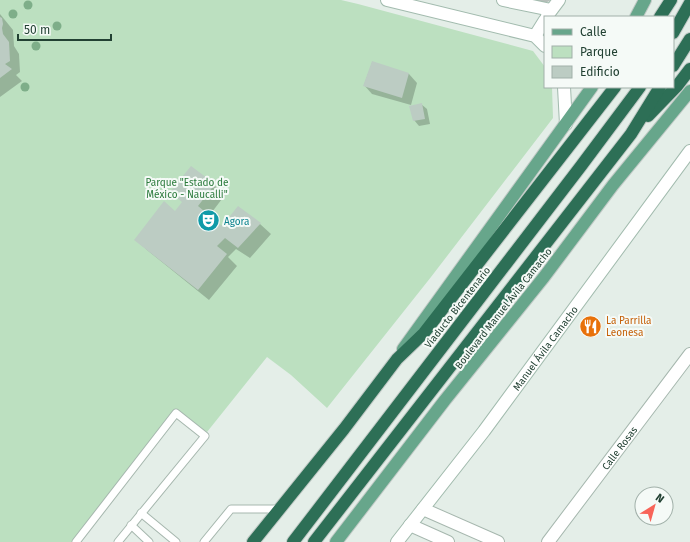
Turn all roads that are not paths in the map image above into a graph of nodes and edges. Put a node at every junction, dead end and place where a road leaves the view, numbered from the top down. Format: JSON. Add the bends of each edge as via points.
{"nodes":[{"id":1,"x":387,"y":0,"type":"edge"},
{"id":2,"x":503,"y":0,"type":"edge"},
{"id":3,"x":559,"y":0,"type":"edge"},
{"id":4,"x":645,"y":0,"type":"edge"},
{"id":5,"x":671,"y":0,"type":"edge"},
{"id":6,"x":690,"y":3,"type":"edge"},
{"id":7,"x":548,"y":16,"type":"edge"},
{"id":8,"x":637,"y":16,"type":"edge"},
{"id":9,"x":661,"y":16,"type":"edge"},
{"id":10,"x":544,"y":22,"type":"edge"},
{"id":11,"x":674,"y":31,"type":"edge"},
{"id":12,"x":535,"y":36,"type":"junction"},
{"id":13,"x":690,"y":39,"type":"edge"},
{"id":14,"x":544,"y":45,"type":"edge"},
{"id":15,"x":674,"y":64,"type":"edge"},
{"id":16,"x":690,"y":69,"type":"edge"},
{"id":17,"x":564,"y":88,"type":"edge"},
{"id":18,"x":591,"y":88,"type":"edge"},
{"id":19,"x":614,"y":88,"type":"edge"},
{"id":20,"x":639,"y":88,"type":"edge"},
{"id":21,"x":659,"y":88,"type":"edge"},
{"id":22,"x":690,"y":92,"type":"edge"},
{"id":23,"x":566,"y":124,"type":"junction"},
{"id":24,"x":631,"y":134,"type":"junction"},
{"id":25,"x":690,"y":151,"type":"edge"},
{"id":26,"x":690,"y":354,"type":"edge"},
{"id":27,"x":396,"y":359,"type":"junction"},
{"id":28,"x":278,"y":509,"type":"junction"},
{"id":29,"x":423,"y":509,"type":"junction"},
{"id":30,"x":141,"y":513,"type":"junction"},
{"id":31,"x":131,"y":525,"type":"junction"},
{"id":32,"x":410,"y":525,"type":"junction"},
{"id":33,"x":76,"y":542,"type":"edge"},
{"id":34,"x":118,"y":542,"type":"edge"},
{"id":35,"x":149,"y":542,"type":"edge"},
{"id":36,"x":176,"y":542,"type":"edge"},
{"id":37,"x":204,"y":542,"type":"edge"},
{"id":38,"x":253,"y":542,"type":"edge"},
{"id":39,"x":293,"y":542,"type":"edge"},
{"id":40,"x":314,"y":542,"type":"edge"},
{"id":41,"x":336,"y":542,"type":"edge"},
{"id":42,"x":397,"y":542,"type":"edge"},
{"id":43,"x":448,"y":542,"type":"edge"},
{"id":44,"x":498,"y":542,"type":"edge"},
{"id":45,"x":548,"y":542,"type":"edge"}],
"edges":[{"from":1,"to":12,"type":"street"},
{"from":2,"to":7,"type":"street"},
{"from":3,"to":7,"type":"street"},
{"from":4,"to":8,"type":"main road"},
{"from":5,"to":9,"type":"highway"},
{"from":6,"to":11,"type":"highway"},
{"from":10,"to":12,"type":"street"},
{"from":12,"to":14,"type":"street"},
{"from":13,"to":15,"type":"highway"},
{"from":16,"to":24,"type":"highway"},
{"from":17,"to":23,"type":"street"},
{"from":18,"to":23,"type":"main road"},
{"from":19,"to":27,"type":"highway","via":[[424,333]]},
{"from":20,"to":39,"type":"highway","name":"Viaducto Bicentenario"},
{"from":21,"to":24,"type":"highway","name":"Boulevard Manuel Ávila Camacho"},
{"from":22,"to":41,"type":"main road","name":"Boulevard Manuel Ávila Camacho","via":[[613,185]]},
{"from":23,"to":27,"type":"main road"},
{"from":24,"to":40,"type":"highway","name":"Boulevard Manuel Ávila Camacho"},
{"from":25,"to":29,"type":"street","name":"Manuel Ávila Camacho","via":[[484,431]]},
{"from":26,"to":45,"type":"street","name":"Calle Rosas"},
{"from":27,"to":28,"type":"highway","via":[[344,429]]},
{"from":28,"to":37,"type":"lane","via":[[231,509]]},
{"from":28,"to":38,"type":"highway"},
{"from":29,"to":32,"type":"street","name":"Manuel Ávila Camacho"},
{"from":29,"to":44,"type":"street"},
{"from":30,"to":31,"type":"lane"},
{"from":30,"to":33,"type":"lane","via":[[205,436],[176,413]]},
{"from":30,"to":36,"type":"lane"},
{"from":31,"to":34,"type":"lane"},
{"from":31,"to":35,"type":"lane"},
{"from":32,"to":42,"type":"street","name":"Manuel Ávila Camacho"},
{"from":32,"to":43,"type":"street"}]}
